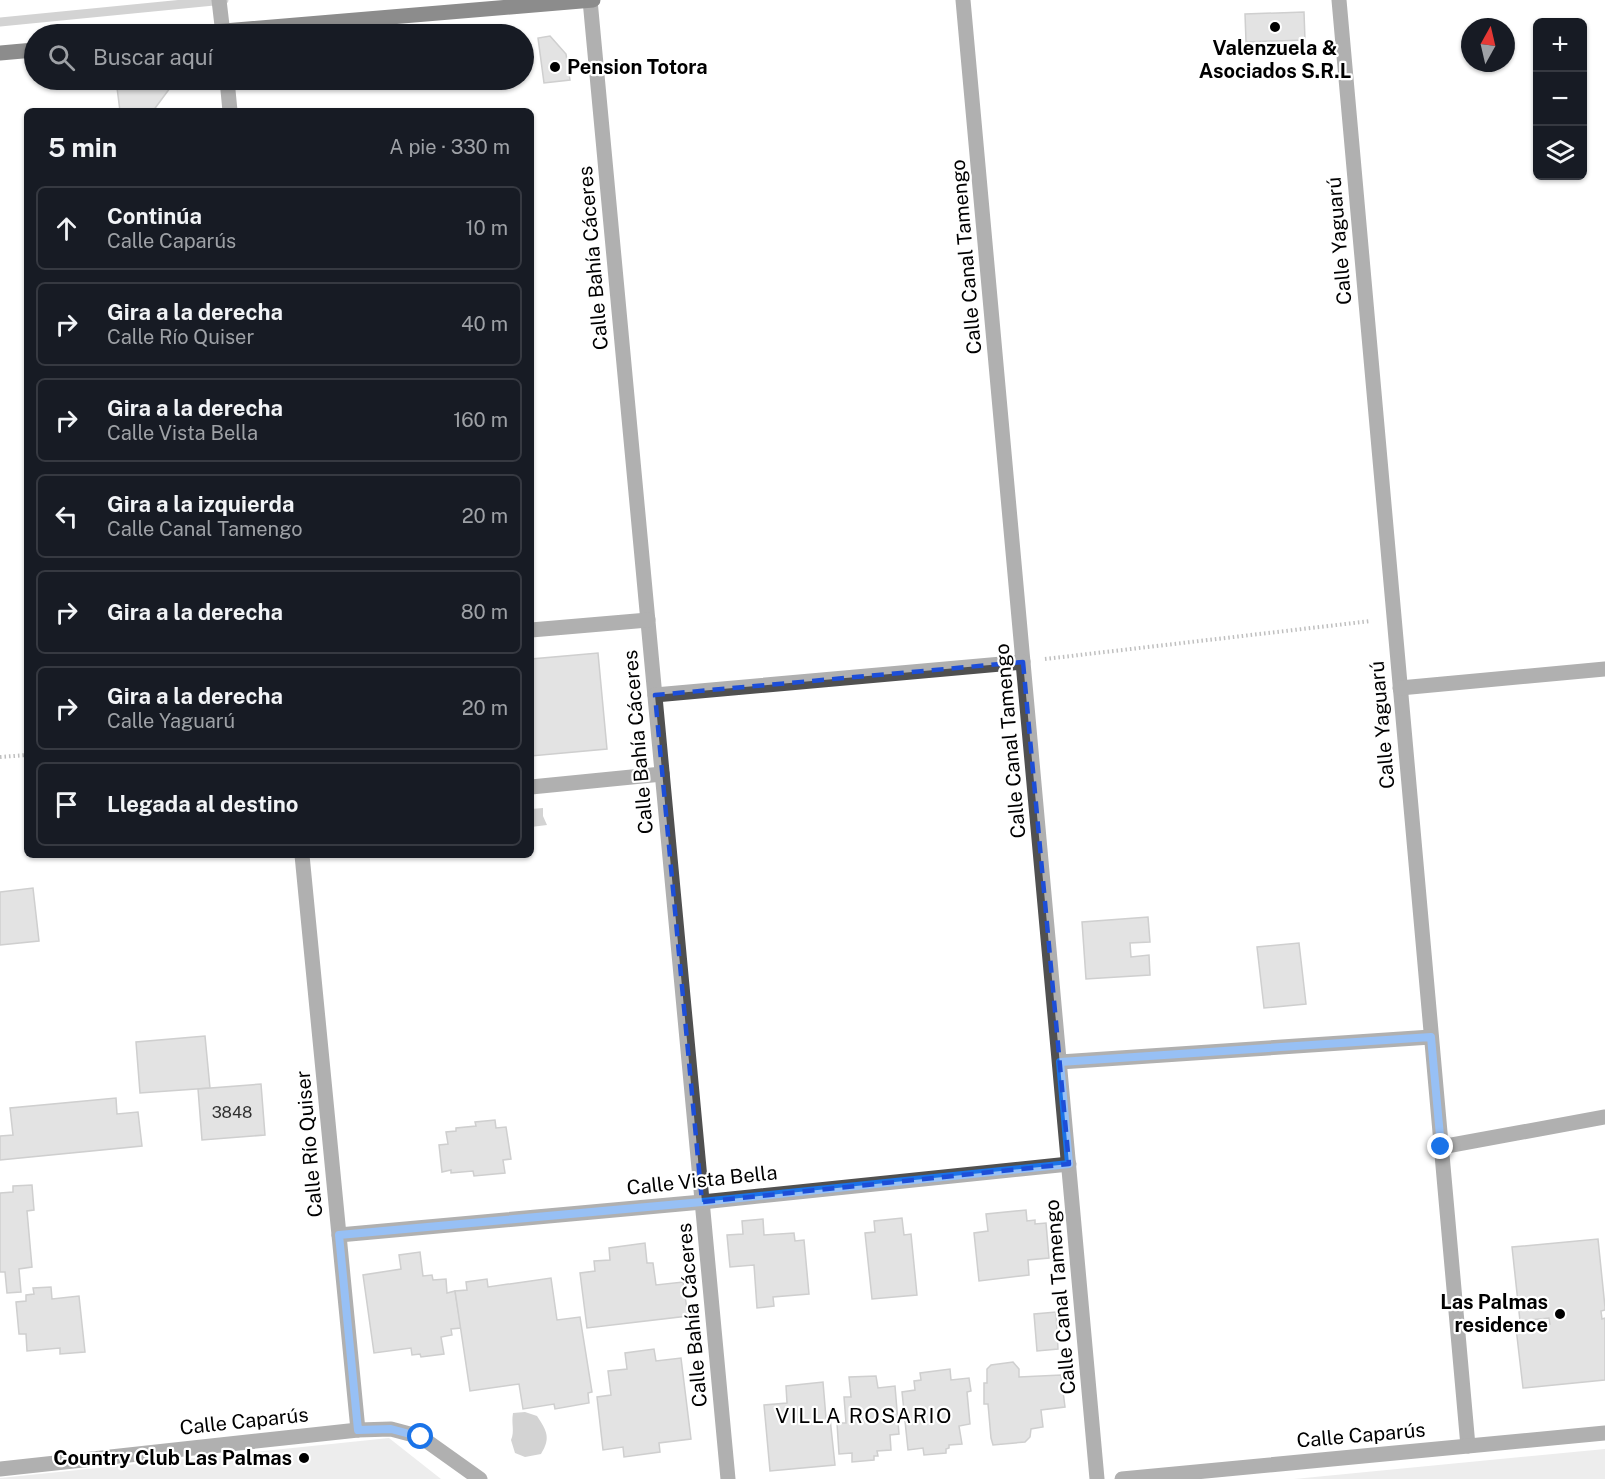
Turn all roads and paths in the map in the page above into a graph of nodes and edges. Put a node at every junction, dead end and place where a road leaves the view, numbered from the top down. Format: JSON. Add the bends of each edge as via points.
{"nodes":[{"id":1,"x":219,"y":0,"type":"edge"},
{"id":2,"x":592,"y":0,"type":"edge"},
{"id":3,"x":963,"y":0,"type":"edge"},
{"id":4,"x":1339,"y":0,"type":"edge"},
{"id":5,"x":221,"y":24,"type":"edge"},
{"id":6,"x":286,"y":24,"type":"edge"},
{"id":7,"x":24,"y":51,"type":"edge"},
{"id":8,"x":0,"y":53,"type":"edge"},
{"id":9,"x":228,"y":90,"type":"edge"},
{"id":10,"x":230,"y":108,"type":"edge"},
{"id":11,"x":1394,"y":618,"type":"junction"},
{"id":12,"x":648,"y":620,"type":"junction"},
{"id":13,"x":534,"y":630,"type":"edge"},
{"id":14,"x":1023,"y":662,"type":"junction"},
{"id":15,"x":1605,"y":669,"type":"edge"},
{"id":16,"x":1400,"y":688,"type":"junction"},
{"id":17,"x":655,"y":695,"type":"junction"},
{"id":18,"x":24,"y":755,"type":"edge"},
{"id":19,"x":0,"y":757,"type":"edge"},
{"id":20,"x":662,"y":774,"type":"junction"},
{"id":21,"x":534,"y":787,"type":"edge"},
{"id":22,"x":302,"y":858,"type":"edge"},
{"id":23,"x":1431,"y":1037,"type":"junction"},
{"id":24,"x":1060,"y":1062,"type":"junction"},
{"id":25,"x":1605,"y":1117,"type":"edge"},
{"id":26,"x":1441,"y":1147,"type":"junction"},
{"id":27,"x":1069,"y":1164,"type":"junction"},
{"id":28,"x":702,"y":1202,"type":"junction"},
{"id":29,"x":339,"y":1235,"type":"junction"},
{"id":30,"x":358,"y":1430,"type":"junction"},
{"id":31,"x":1605,"y":1433,"type":"edge"},
{"id":32,"x":1468,"y":1446,"type":"junction"},
{"id":33,"x":0,"y":1469,"type":"edge"},
{"id":34,"x":480,"y":1479,"type":"edge"},
{"id":35,"x":728,"y":1479,"type":"edge"},
{"id":36,"x":1097,"y":1479,"type":"edge"},
{"id":37,"x":1122,"y":1479,"type":"edge"}],
"edges":[{"from":1,"to":5,"type":"street"},
{"from":2,"to":6,"type":"main road"},
{"from":2,"to":12,"type":"street","name":"Calle Bahía Cáceres"},
{"from":3,"to":14,"type":"street","name":"Calle Canal Tamengo"},
{"from":4,"to":11,"type":"street","name":"Calle Yaguarú"},
{"from":7,"to":8,"type":"main road"},
{"from":9,"to":10,"type":"street"},
{"from":11,"to":14,"type":"path"},
{"from":11,"to":16,"type":"street","name":"Calle Yaguarú"},
{"from":12,"to":13,"type":"street"},
{"from":12,"to":17,"type":"street","name":"Calle Bahía Cáceres"},
{"from":14,"to":17,"type":"street"},
{"from":14,"to":24,"type":"street","name":"Calle Canal Tamengo"},
{"from":15,"to":16,"type":"street"},
{"from":16,"to":23,"type":"street","name":"Calle Yaguarú"},
{"from":17,"to":20,"type":"street","name":"Calle Bahía Cáceres"},
{"from":18,"to":19,"type":"path"},
{"from":20,"to":21,"type":"street"},
{"from":20,"to":28,"type":"street","name":"Calle Bahía Cáceres"},
{"from":22,"to":29,"type":"street","name":"Calle Río Quiser"},
{"from":23,"to":24,"type":"street"},
{"from":23,"to":26,"type":"street","name":"Calle Yaguarú"},
{"from":24,"to":27,"type":"street","name":"Calle Canal Tamengo"},
{"from":25,"to":26,"type":"street"},
{"from":26,"to":32,"type":"street","name":"Calle Yaguarú"},
{"from":27,"to":28,"type":"street","name":"Calle Vista Bella"},
{"from":27,"to":36,"type":"street","name":"Calle Canal Tamengo"},
{"from":28,"to":29,"type":"street","name":"Calle Vista Bella"},
{"from":28,"to":35,"type":"street","name":"Calle Bahía Cáceres"},
{"from":29,"to":30,"type":"street","name":"Calle Río Quiser"},
{"from":30,"to":33,"type":"street","name":"Calle Caparús"},
{"from":30,"to":34,"type":"street","name":"Calle Caparús","via":[[391,1429],[421,1437]]},
{"from":31,"to":32,"type":"street","name":"Calle Caparús"},
{"from":32,"to":37,"type":"street","name":"Calle Caparús"}]}
